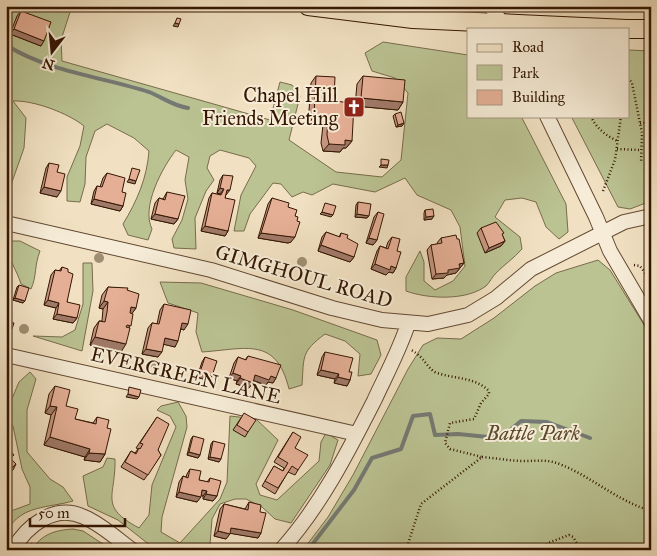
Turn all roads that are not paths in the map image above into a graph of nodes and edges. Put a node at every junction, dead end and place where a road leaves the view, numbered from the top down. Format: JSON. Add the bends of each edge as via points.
{"nodes":[{"id":1,"x":308,"y":6,"type":"edge"},
{"id":2,"x":492,"y":6,"type":"edge"},
{"id":3,"x":504,"y":26,"type":"edge"},
{"id":4,"x":587,"y":28,"type":"edge"},
{"id":5,"x":630,"y":29,"type":"edge"},
{"id":6,"x":651,"y":29,"type":"edge"},
{"id":7,"x":548,"y":118,"type":"edge"},
{"id":8,"x":651,"y":216,"type":"edge"},
{"id":9,"x":6,"y":223,"type":"edge"},
{"id":10,"x":602,"y":234,"type":"junction"},
{"id":11,"x":651,"y":321,"type":"edge"},
{"id":12,"x":408,"y":324,"type":"junction"},
{"id":13,"x":6,"y":356,"type":"edge"},
{"id":14,"x":357,"y":434,"type":"junction"},
{"id":15,"x":12,"y":550,"type":"edge"},
{"id":16,"x":132,"y":550,"type":"edge"},
{"id":17,"x":281,"y":550,"type":"edge"}],
"edges":[{"from":1,"to":3,"type":"main road"},
{"from":2,"to":3,"type":"street"},
{"from":3,"to":4,"type":"main road"},
{"from":5,"to":6,"type":"main road"},
{"from":7,"to":10,"type":"street"},
{"from":8,"to":10,"type":"street","name":"GIMGHOUL ROAD","via":[[624,222]]},
{"from":9,"to":12,"type":"street","name":"GIMGHOUL ROAD","via":[[211,270],[332,308]]},
{"from":10,"to":11,"type":"street"},
{"from":10,"to":12,"type":"street","name":"GIMGHOUL ROAD","via":[[531,269],[496,298],[468,315],[446,321]]},
{"from":12,"to":14,"type":"street","via":[[401,346]]},
{"from":13,"to":14,"type":"street","name":"EVERGREEN LANE"},
{"from":14,"to":17,"type":"street","via":[[329,483]]},
{"from":15,"to":16,"type":"street","via":[[36,523],[66,513],[83,516]]}]}
